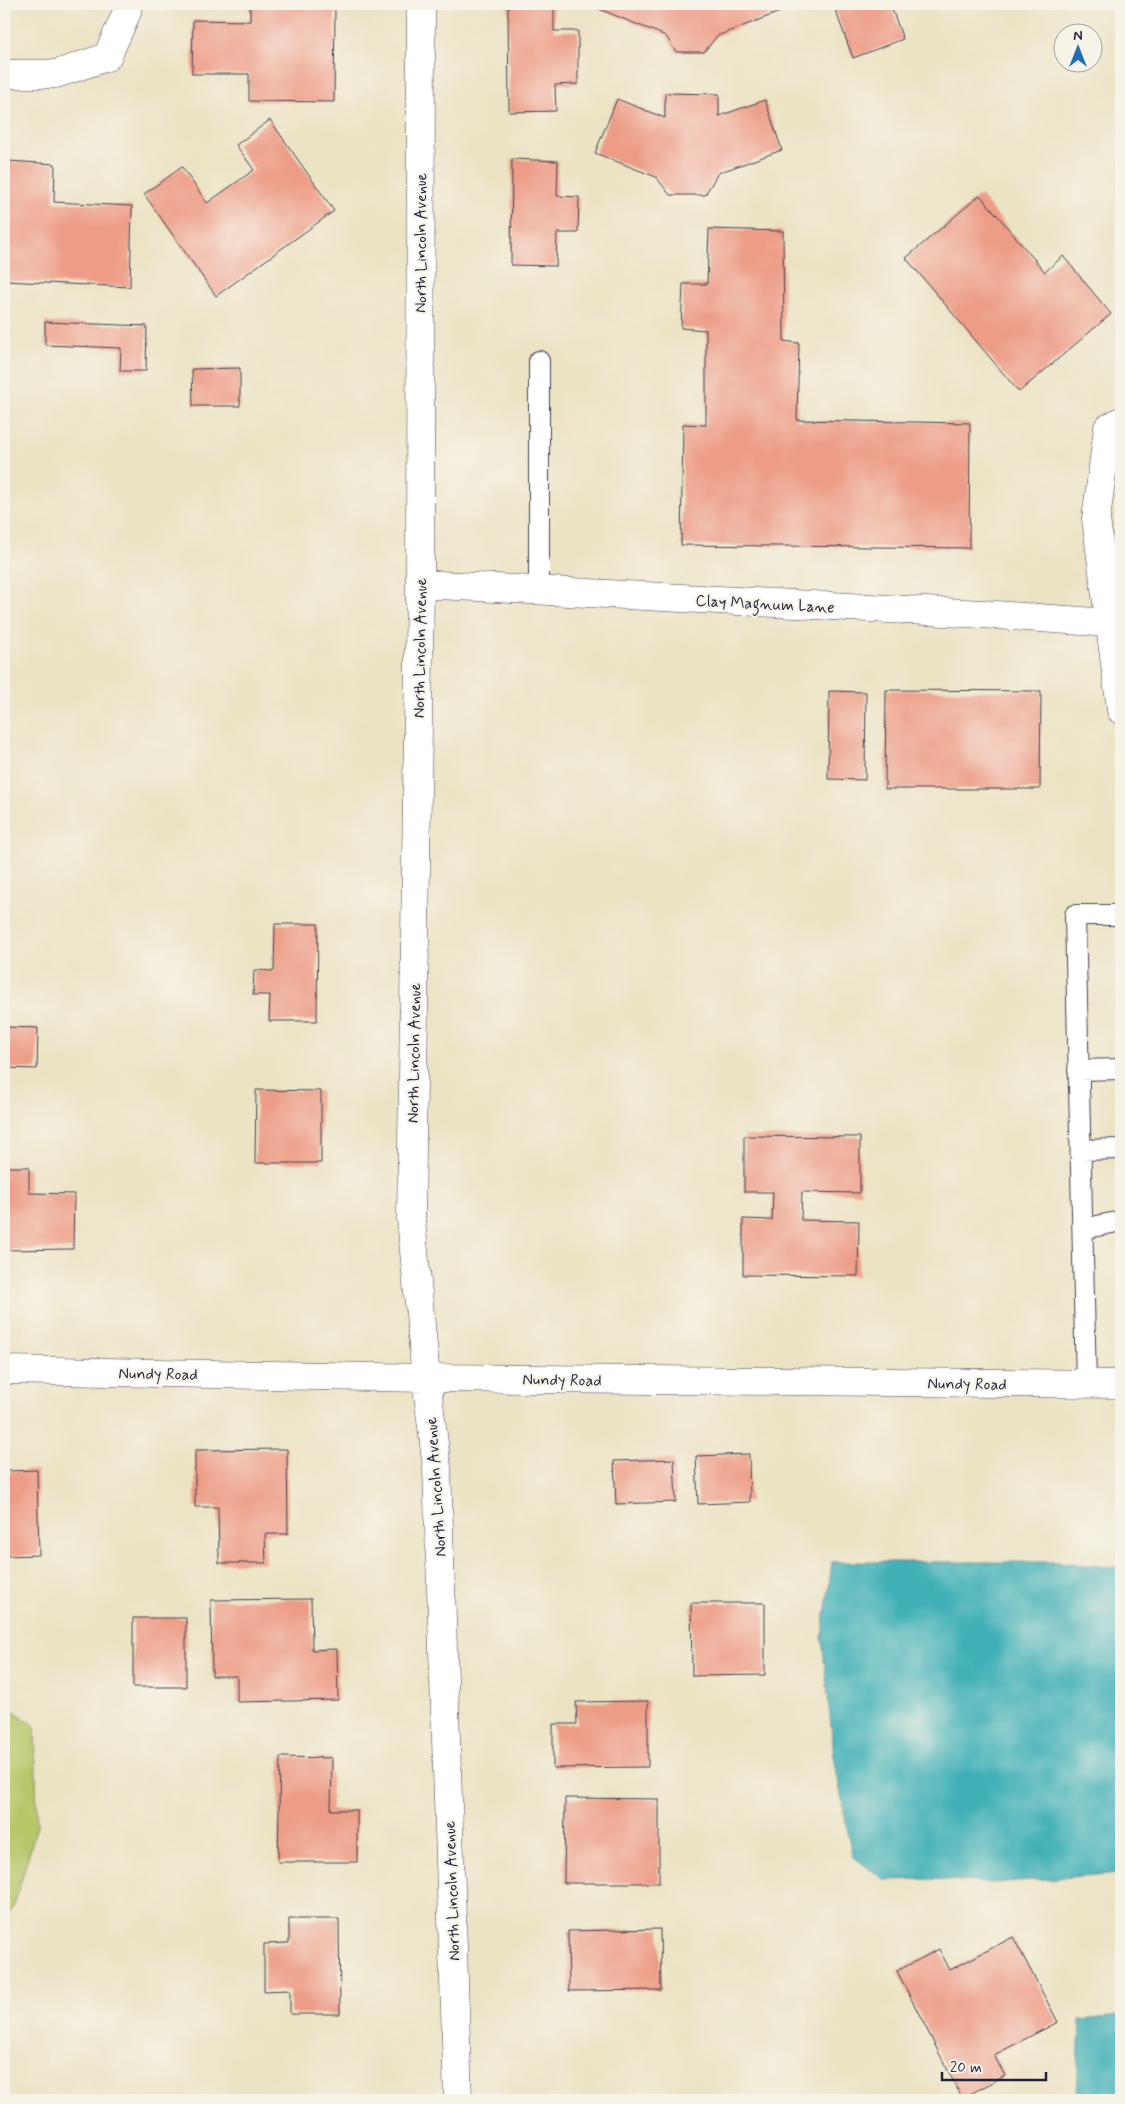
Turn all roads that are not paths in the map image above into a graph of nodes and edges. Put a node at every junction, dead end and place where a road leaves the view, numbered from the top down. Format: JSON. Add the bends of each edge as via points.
{"nodes":[{"id":1,"x":127,"y":4,"type":"edge"},
{"id":2,"x":420,"y":4,"type":"edge"},
{"id":3,"x":4,"y":74,"type":"edge"},
{"id":4,"x":539,"y":361,"type":"dead end"},
{"id":5,"x":1121,"y":421,"type":"edge"},
{"id":6,"x":420,"y":584,"type":"junction"},
{"id":7,"x":539,"y":591,"type":"junction"},
{"id":8,"x":1110,"y":623,"type":"junction"},
{"id":9,"x":1121,"y":710,"type":"edge"},
{"id":10,"x":1121,"y":915,"type":"edge"},
{"id":11,"x":1121,"y":1069,"type":"edge"},
{"id":12,"x":1078,"y":1070,"type":"junction"},
{"id":13,"x":1121,"y":1149,"type":"edge"},
{"id":14,"x":1081,"y":1150,"type":"junction"},
{"id":15,"x":1121,"y":1221,"type":"edge"},
{"id":16,"x":1083,"y":1230,"type":"junction"},
{"id":17,"x":4,"y":1370,"type":"edge"},
{"id":18,"x":426,"y":1378,"type":"junction"},
{"id":19,"x":1086,"y":1384,"type":"junction"},
{"id":20,"x":1121,"y":1384,"type":"edge"},
{"id":21,"x":458,"y":2100,"type":"edge"}],
"edges":[{"from":1,"to":3,"type":"street","via":[[127,12],[107,57],[56,74]]},
{"from":2,"to":6,"type":"street","name":"North Lincoln Avenue"},
{"from":4,"to":7,"type":"lane"},
{"from":5,"to":8,"type":"street","via":[[1108,428],[1096,519]]},
{"from":6,"to":7,"type":"street","name":"Clay Magnum Lane"},
{"from":6,"to":18,"type":"street","name":"North Lincoln Avenue","via":[[411,1219]]},
{"from":7,"to":8,"type":"street","name":"Clay Magnum Lane"},
{"from":8,"to":9,"type":"street"},
{"from":10,"to":12,"type":"lane","via":[[1075,915]]},
{"from":11,"to":12,"type":"lane"},
{"from":12,"to":14,"type":"lane"},
{"from":13,"to":14,"type":"lane"},
{"from":14,"to":16,"type":"lane"},
{"from":15,"to":16,"type":"lane"},
{"from":16,"to":19,"type":"lane"},
{"from":17,"to":18,"type":"street","name":"Nundy Road"},
{"from":18,"to":19,"type":"street","name":"Nundy Road"},
{"from":18,"to":21,"type":"street","name":"North Lincoln Avenue","via":[[437,1468]]},
{"from":19,"to":20,"type":"street","name":"Nundy Road"}]}
